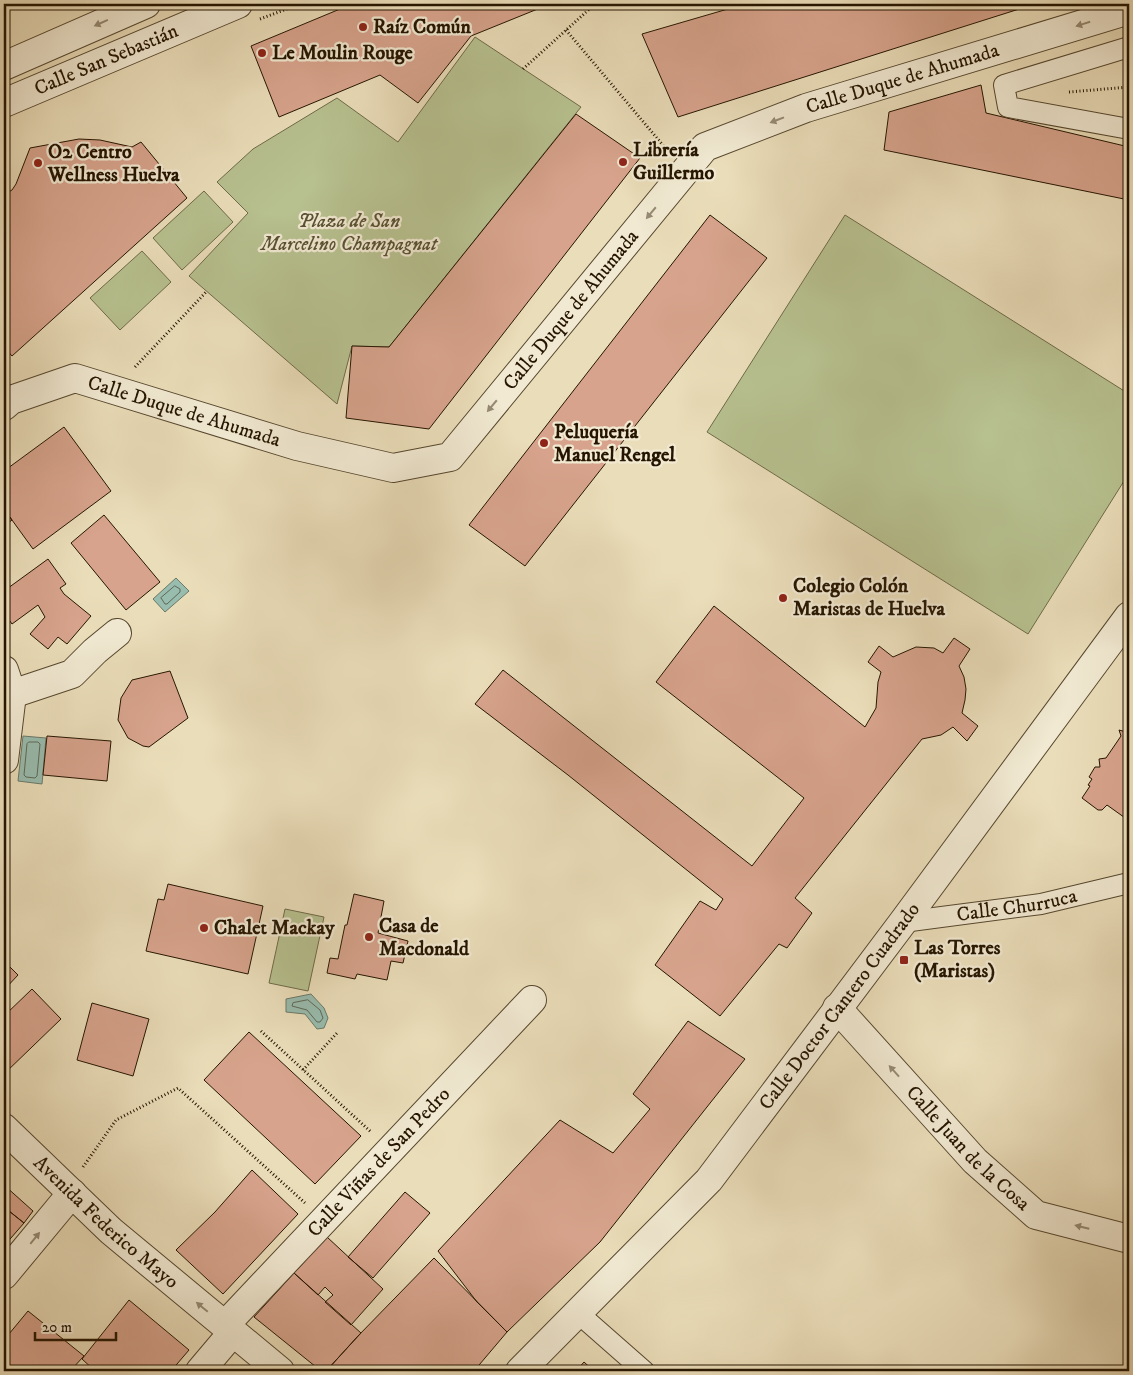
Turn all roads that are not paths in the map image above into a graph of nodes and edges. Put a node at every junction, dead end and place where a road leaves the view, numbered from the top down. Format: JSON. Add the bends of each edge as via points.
{"nodes":[{"id":1,"x":146,"y":4,"type":"edge"},
{"id":2,"x":238,"y":4,"type":"edge"},
{"id":3,"x":1129,"y":10,"type":"edge"},
{"id":4,"x":1129,"y":47,"type":"edge"},
{"id":5,"x":4,"y":66,"type":"edge"},
{"id":6,"x":4,"y":103,"type":"edge"},
{"id":7,"x":1129,"y":129,"type":"edge"},
{"id":8,"x":4,"y":406,"type":"edge"},
{"id":9,"x":1129,"y":616,"type":"edge"},
{"id":10,"x":117,"y":633,"type":"dead end"},
{"id":11,"x":8,"y":682,"type":"edge"},
{"id":12,"x":4,"y":760,"type":"edge"},
{"id":13,"x":1129,"y":883,"type":"edge"},
{"id":14,"x":903,"y":922,"type":"junction"},
{"id":15,"x":532,"y":1000,"type":"dead end"},
{"id":16,"x":837,"y":1008,"type":"junction"},
{"id":17,"x":4,"y":1128,"type":"edge"},
{"id":18,"x":75,"y":1183,"type":"junction"},
{"id":19,"x":1129,"y":1238,"type":"edge"},
{"id":20,"x":4,"y":1275,"type":"edge"},
{"id":21,"x":578,"y":1313,"type":"junction"},
{"id":22,"x":229,"y":1329,"type":"junction"},
{"id":23,"x":200,"y":1371,"type":"edge"},
{"id":24,"x":280,"y":1371,"type":"edge"},
{"id":25,"x":520,"y":1371,"type":"edge"},
{"id":26,"x":644,"y":1371,"type":"edge"}],
"edges":[{"from":1,"to":5,"type":"street","name":"Calle San Sebastián","one_way":true},
{"from":2,"to":6,"type":"street","name":"Calle San Sebastián"},
{"from":3,"to":8,"type":"street","name":"Calle Duque de Ahumada","one_way":true,"via":[[806,108],[705,148],[450,457],[393,468],[296,446],[74,378],[11,400]]},
{"from":4,"to":7,"type":"street","via":[[1004,86],[1008,107]]},
{"from":9,"to":14,"type":"street","name":"Calle Doctor Cantero Cuadrado"},
{"from":10,"to":11,"type":"street","via":[[72,674]]},
{"from":11,"to":12,"type":"street"},
{"from":13,"to":14,"type":"street","name":"Calle Churruca","via":[[1041,904]]},
{"from":14,"to":16,"type":"street","name":"Calle Doctor Cantero Cuadrado"},
{"from":15,"to":22,"type":"street","name":"Calle Viñas de San Pedro","via":[[324,1221]]},
{"from":19,"to":16,"type":"street","name":"Calle Juan de la Cosa","one_way":true,"via":[[1036,1215],[976,1161]]},
{"from":16,"to":21,"type":"street","name":"Calle Doctor Cantero Cuadrado","via":[[709,1180]]},
{"from":17,"to":18,"type":"street","name":"Avenida Federico Mayo"},
{"from":20,"to":18,"type":"street","one_way":true},
{"from":22,"to":18,"type":"street","name":"Avenida Federico Mayo","one_way":true,"via":[[111,1231]]},
{"from":21,"to":25,"type":"street","name":"Calle Doctor Cantero Cuadrado"},
{"from":21,"to":26,"type":"street"},
{"from":22,"to":23,"type":"street","name":"Calle Viñas de San Pedro"},
{"from":22,"to":24,"type":"street","name":"Avenida Federico Mayo"}]}
